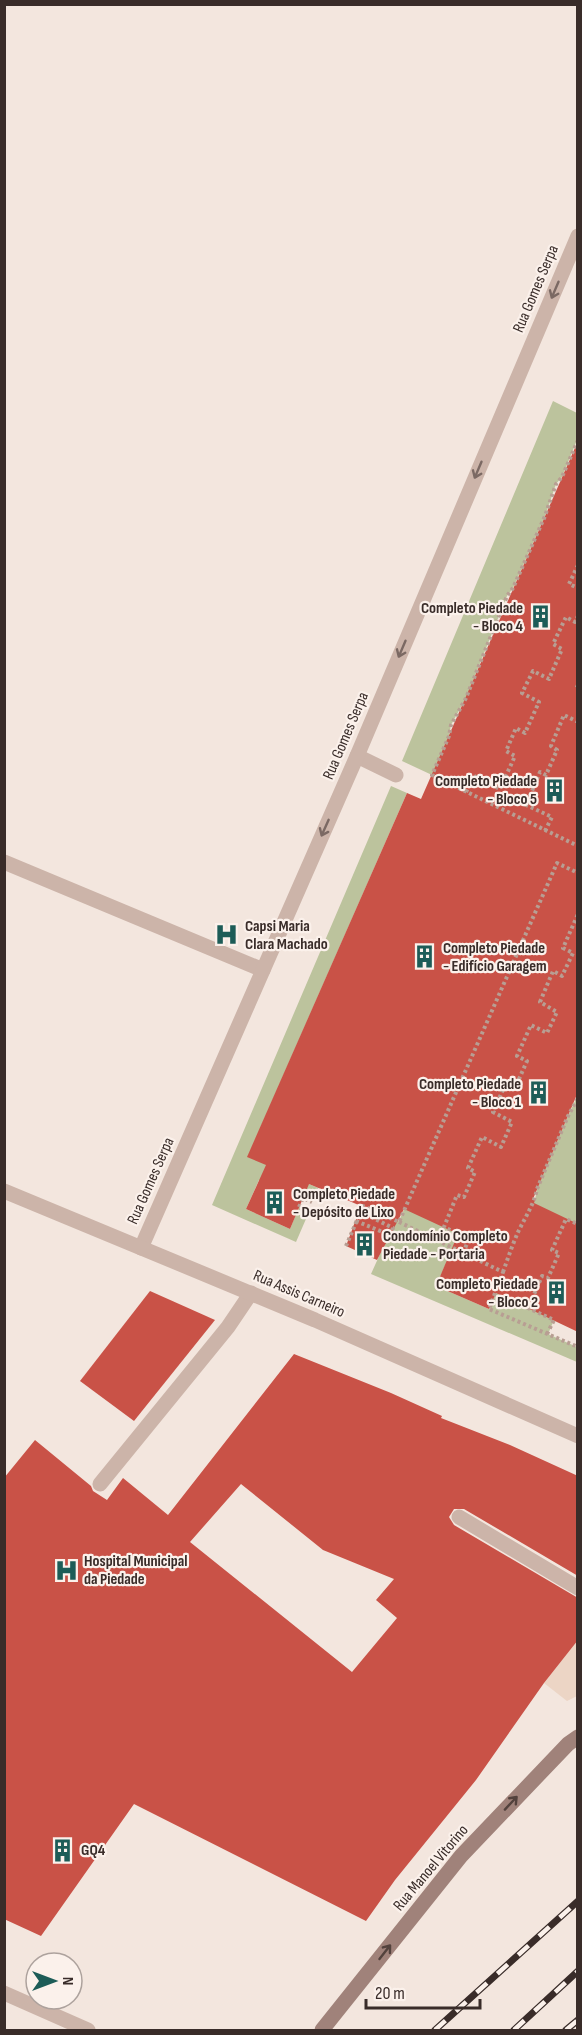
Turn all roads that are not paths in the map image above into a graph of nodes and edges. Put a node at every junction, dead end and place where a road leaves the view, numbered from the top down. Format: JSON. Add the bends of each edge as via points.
{"nodes":[{"id":1,"x":578,"y":236,"type":"edge"},
{"id":2,"x":357,"y":756,"type":"junction"},
{"id":3,"x":396,"y":775,"type":"dead end"},
{"id":4,"x":4,"y":862,"type":"edge"},
{"id":5,"x":263,"y":970,"type":"junction"},
{"id":6,"x":4,"y":1191,"type":"edge"},
{"id":7,"x":141,"y":1248,"type":"junction"},
{"id":8,"x":251,"y":1293,"type":"junction"},
{"id":9,"x":578,"y":1436,"type":"edge"},
{"id":10,"x":100,"y":1484,"type":"dead end"},
{"id":11,"x":459,"y":1516,"type":"dead end"},
{"id":12,"x":578,"y":1588,"type":"edge"},
{"id":13,"x":578,"y":1737,"type":"edge"},
{"id":14,"x":4,"y":1993,"type":"edge"},
{"id":15,"x":88,"y":2031,"type":"edge"},
{"id":16,"x":322,"y":2031,"type":"edge"}],
"edges":[{"from":1,"to":2,"type":"street","name":"Rua Gomes Serpa","one_way":true},
{"from":2,"to":3,"type":"street"},
{"from":2,"to":5,"type":"street","name":"Rua Gomes Serpa","one_way":true},
{"from":4,"to":5,"type":"street"},
{"from":5,"to":7,"type":"street","name":"Rua Gomes Serpa"},
{"from":6,"to":7,"type":"street","name":"Rua Assis Carneiro"},
{"from":7,"to":8,"type":"street","name":"Rua Assis Carneiro"},
{"from":8,"to":9,"type":"street","name":"Rua Assis Carneiro"},
{"from":8,"to":10,"type":"street","via":[[228,1327]]},
{"from":11,"to":12,"type":"street"},
{"from":16,"to":13,"type":"main road","name":"Rua Manoel Vitorino","one_way":true,"via":[[461,1856]]},
{"from":14,"to":15,"type":"street"}]}
